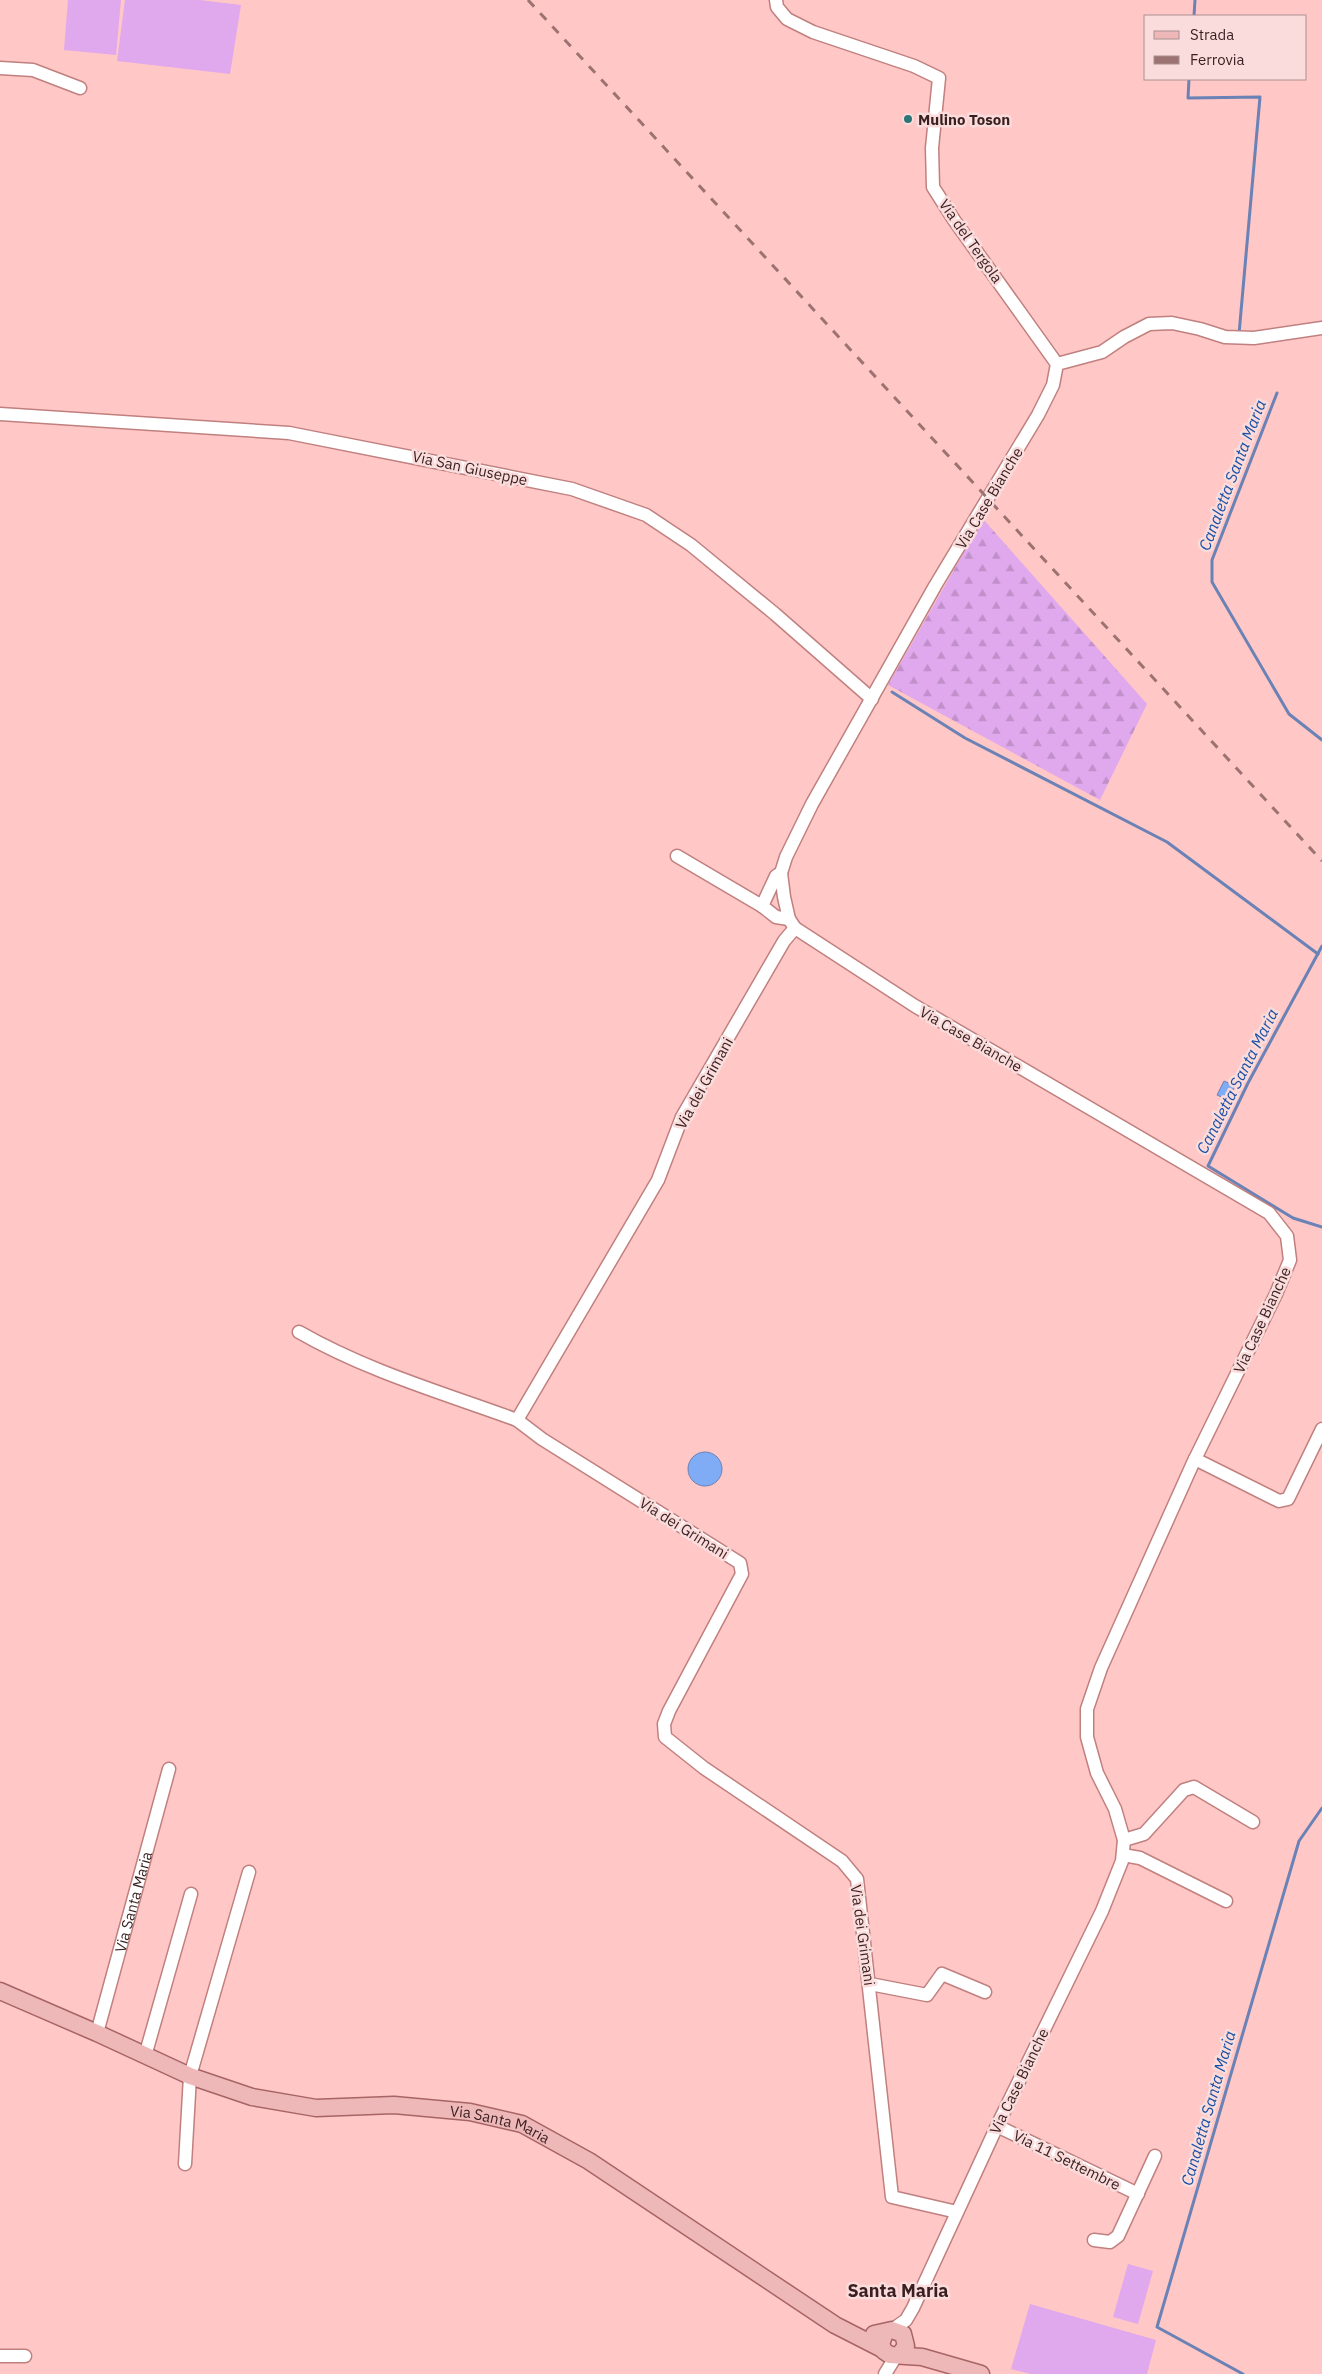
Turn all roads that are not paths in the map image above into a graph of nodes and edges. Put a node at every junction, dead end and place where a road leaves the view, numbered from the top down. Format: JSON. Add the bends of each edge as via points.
{"nodes":[{"id":1,"x":776,"y":0,"type":"edge"},
{"id":2,"x":0,"y":68,"type":"edge"},
{"id":3,"x":80,"y":88,"type":"dead end"},
{"id":4,"x":1322,"y":328,"type":"edge"},
{"id":5,"x":1058,"y":364,"type":"junction"},
{"id":6,"x":0,"y":414,"type":"edge"},
{"id":7,"x":872,"y":698,"type":"junction"},
{"id":8,"x":676,"y":856,"type":"dead end"},
{"id":9,"x":781,"y":873,"type":"junction"},
{"id":10,"x":762,"y":906,"type":"junction"},
{"id":11,"x":792,"y":924,"type":"junction"},
{"id":12,"x":299,"y":1332,"type":"dead end"},
{"id":13,"x":517,"y":1420,"type":"junction"},
{"id":14,"x":1322,"y":1429,"type":"edge"},
{"id":15,"x":1195,"y":1459,"type":"junction"},
{"id":16,"x":169,"y":1769,"type":"dead end"},
{"id":17,"x":1253,"y":1822,"type":"dead end"},
{"id":18,"x":1124,"y":1840,"type":"junction"},
{"id":19,"x":1123,"y":1856,"type":"junction"},
{"id":20,"x":249,"y":1872,"type":"dead end"},
{"id":21,"x":191,"y":1894,"type":"dead end"},
{"id":22,"x":1226,"y":1901,"type":"dead end"},
{"id":23,"x":870,"y":1984,"type":"junction"},
{"id":24,"x":0,"y":1991,"type":"edge"},
{"id":25,"x":985,"y":1992,"type":"dead end"},
{"id":26,"x":97,"y":2032,"type":"junction"},
{"id":27,"x":145,"y":2056,"type":"junction"},
{"id":28,"x":190,"y":2076,"type":"junction"},
{"id":29,"x":997,"y":2126,"type":"junction"},
{"id":30,"x":1155,"y":2156,"type":"dead end"},
{"id":31,"x":184,"y":2164,"type":"dead end"},
{"id":32,"x":1138,"y":2194,"type":"junction"},
{"id":33,"x":957,"y":2212,"type":"junction"},
{"id":34,"x":1094,"y":2240,"type":"dead end"},
{"id":35,"x":894,"y":2344,"type":"junction"},
{"id":36,"x":0,"y":2356,"type":"edge"},
{"id":37,"x":25,"y":2356,"type":"dead end"},
{"id":38,"x":885,"y":2372,"type":"edge"},
{"id":39,"x":981,"y":2374,"type":"edge"}],
"edges":[{"from":1,"to":5,"type":"street","name":"Via del Tergola","via":[[777,7],[787,19],[813,32],[914,66],[939,78],[932,148],[933,187]]},
{"from":2,"to":3,"type":"street","via":[[33,70]]},
{"from":4,"to":5,"type":"street","via":[[1254,338],[1225,337],[1172,323],[1149,324],[1102,352]]},
{"from":5,"to":7,"type":"street","name":"Via Case Bianche","via":[[1053,385],[1038,415]]},
{"from":6,"to":7,"type":"street","name":"Via San Giuseppe","via":[[289,433],[572,489],[646,514],[692,545]]},
{"from":7,"to":9,"type":"street","name":"Via Case Bianche","via":[[812,804]]},
{"from":8,"to":10,"type":"street","name":"Via Case Bianche"},
{"from":9,"to":10,"type":"street","name":"Via Case Bianche","via":[[776,876]]},
{"from":9,"to":11,"type":"street"},
{"from":10,"to":11,"type":"street","name":"Via Case Bianche"},
{"from":11,"to":13,"type":"street","name":"Via dei Grimani","via":[[682,1117],[658,1180]]},
{"from":11,"to":15,"type":"street","name":"Via Case Bianche","via":[[915,1006],[1268,1213],[1287,1236],[1290,1260]]},
{"from":12,"to":13,"type":"street","via":[[331,1350],[410,1383]]},
{"from":13,"to":23,"type":"street","name":"Via dei Grimani","via":[[740,1563],[742,1574],[669,1711],[664,1724],[665,1737],[704,1768],[842,1861],[857,1879]]},
{"from":14,"to":15,"type":"street","via":[[1288,1499],[1279,1501]]},
{"from":15,"to":18,"type":"street","name":"Via Case Bianche","via":[[1101,1668],[1087,1709],[1088,1737],[1095,1764],[1115,1809]]},
{"from":16,"to":26,"type":"street","name":"Via Santa Maria"},
{"from":17,"to":18,"type":"street","via":[[1194,1788],[1184,1790],[1144,1834]]},
{"from":18,"to":19,"type":"street","name":"Via Case Bianche"},
{"from":19,"to":22,"type":"street","via":[[1140,1858]]},
{"from":19,"to":29,"type":"street","name":"Via Case Bianche","via":[[1102,1911]]},
{"from":20,"to":28,"type":"street"},
{"from":21,"to":27,"type":"street"},
{"from":23,"to":25,"type":"street","via":[[927,1995],[942,1974]]},
{"from":23,"to":33,"type":"street","name":"Via dei Grimani","via":[[892,2197]]},
{"from":24,"to":26,"type":"main road","name":"Via Santa Maria"},
{"from":26,"to":27,"type":"main road","name":"Via Santa Maria"},
{"from":27,"to":28,"type":"main road","name":"Via Santa Maria"},
{"from":28,"to":31,"type":"street"},
{"from":28,"to":35,"type":"main road","name":"Via Santa Maria","via":[[252,2097],[316,2108],[394,2105],[470,2112],[522,2124],[589,2161],[835,2324]]},
{"from":29,"to":32,"type":"street","name":"Via 11 Settembre"},
{"from":29,"to":33,"type":"street","name":"Via Case Bianche"},
{"from":30,"to":32,"type":"street","name":"Via 11 Settembre"},
{"from":32,"to":34,"type":"street","name":"Via 11 Settembre","via":[[1118,2236],[1110,2242]]},
{"from":33,"to":35,"type":"street","name":"Via Case Bianche"},
{"from":35,"to":38,"type":"street","name":"Via Case Bianche"},
{"from":35,"to":39,"type":"main road","name":"Via Santa Maria","via":[[922,2357]]},
{"from":36,"to":37,"type":"street"}]}
